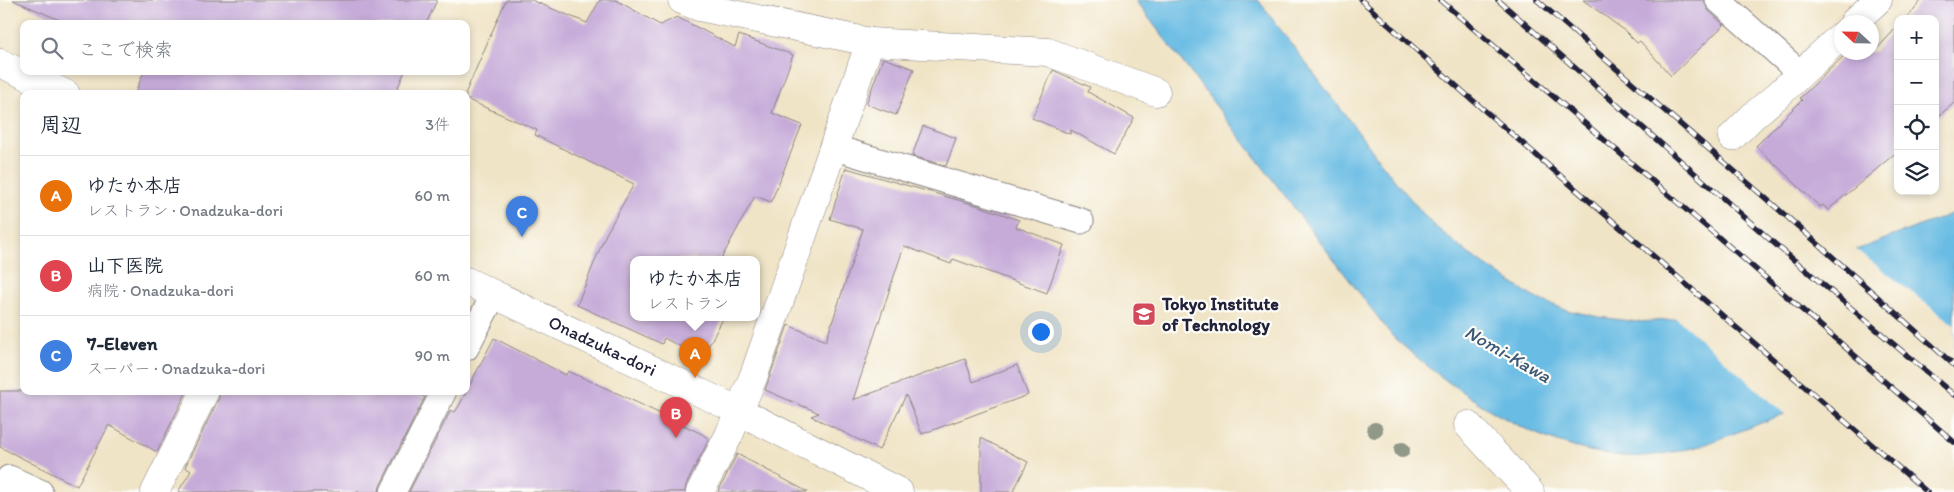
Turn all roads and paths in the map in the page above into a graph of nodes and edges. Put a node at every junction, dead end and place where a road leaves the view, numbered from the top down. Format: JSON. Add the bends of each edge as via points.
{"nodes":[{"id":1,"x":682,"y":0,"type":"edge"},
{"id":2,"x":1718,"y":0,"type":"edge"},
{"id":3,"x":1878,"y":0,"type":"edge"},
{"id":4,"x":1862,"y":15,"type":"edge"},
{"id":5,"x":870,"y":42,"type":"junction"},
{"id":6,"x":1834,"y":43,"type":"edge"},
{"id":7,"x":0,"y":63,"type":"edge"},
{"id":8,"x":20,"y":72,"type":"edge"},
{"id":9,"x":1801,"y":74,"type":"junction"},
{"id":10,"x":26,"y":75,"type":"edge"},
{"id":11,"x":57,"y":90,"type":"edge"},
{"id":12,"x":1156,"y":92,"type":"dead end"},
{"id":13,"x":1732,"y":137,"type":"dead end"},
{"id":14,"x":832,"y":147,"type":"junction"},
{"id":15,"x":1081,"y":221,"type":"dead end"},
{"id":16,"x":470,"y":283,"type":"edge"},
{"id":17,"x":494,"y":294,"type":"junction"},
{"id":18,"x":470,"y":340,"type":"edge"},
{"id":19,"x":203,"y":395,"type":"edge"},
{"id":20,"x":442,"y":395,"type":"edge"},
{"id":21,"x":739,"y":411,"type":"junction"},
{"id":22,"x":1468,"y":425,"type":"dead end"},
{"id":23,"x":2,"y":492,"type":"edge"},
{"id":24,"x":40,"y":492,"type":"edge"},
{"id":25,"x":155,"y":492,"type":"edge"},
{"id":26,"x":393,"y":492,"type":"edge"},
{"id":27,"x":700,"y":492,"type":"edge"},
{"id":28,"x":899,"y":492,"type":"edge"},
{"id":29,"x":1530,"y":492,"type":"edge"}],
"edges":[{"from":1,"to":5,"type":"street","via":[[699,7]]},
{"from":2,"to":9,"type":"lane"},
{"from":3,"to":4,"type":"street"},
{"from":5,"to":12,"type":"street","via":[[1001,53],[1048,52]]},
{"from":5,"to":14,"type":"street"},
{"from":6,"to":9,"type":"street"},
{"from":7,"to":8,"type":"street"},
{"from":9,"to":13,"type":"street"},
{"from":10,"to":11,"type":"street"},
{"from":14,"to":15,"type":"lane"},
{"from":14,"to":21,"type":"street"},
{"from":16,"to":17,"type":"street","name":"Onadzuka-dori"},
{"from":17,"to":18,"type":"lane"},
{"from":17,"to":21,"type":"street","name":"Onadzuka-dori"},
{"from":19,"to":25,"type":"street"},
{"from":20,"to":26,"type":"lane"},
{"from":21,"to":27,"type":"street"},
{"from":21,"to":28,"type":"street","name":"Onadzuka-dori"},
{"from":22,"to":29,"type":"street"},
{"from":23,"to":24,"type":"lane","via":[[9,478]]}]}
